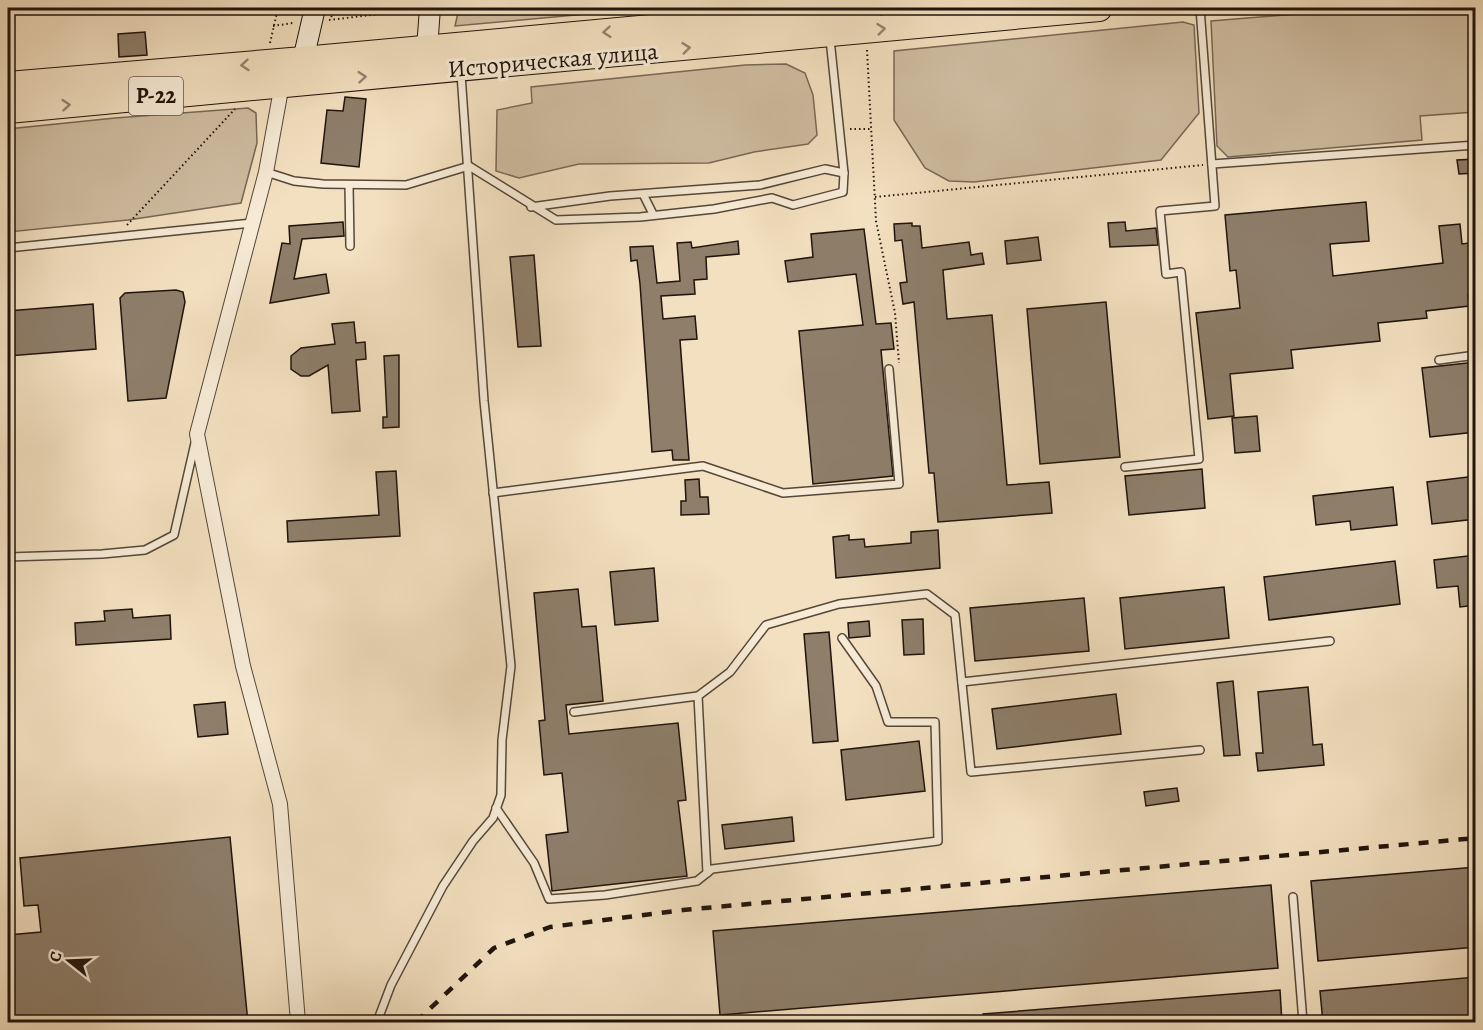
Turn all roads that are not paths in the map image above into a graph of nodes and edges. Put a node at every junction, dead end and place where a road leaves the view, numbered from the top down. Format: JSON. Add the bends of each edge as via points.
{"nodes":[{"id":1,"x":425,"y":8,"type":"edge"},
{"id":2,"x":869,"y":8,"type":"edge"},
{"id":3,"x":1099,"y":8,"type":"edge"},
{"id":4,"x":1200,"y":8,"type":"edge"},
{"id":5,"x":318,"y":16,"type":"edge"},
{"id":6,"x":829,"y":34,"type":"junction"},
{"id":7,"x":426,"y":60,"type":"junction"},
{"id":8,"x":461,"y":70,"type":"junction"},
{"id":9,"x":296,"y":76,"type":"junction"},
{"id":10,"x":11,"y":82,"type":"edge"},
{"id":11,"x":8,"y":110,"type":"edge"},
{"id":12,"x":1476,"y":145,"type":"edge"},
{"id":13,"x":1212,"y":164,"type":"junction"},
{"id":14,"x":469,"y":166,"type":"junction"},
{"id":15,"x":266,"y":172,"type":"junction"},
{"id":16,"x":844,"y":173,"type":"junction"},
{"id":17,"x":349,"y":184,"type":"junction"},
{"id":18,"x":644,"y":196,"type":"junction"},
{"id":19,"x":531,"y":207,"type":"junction"},
{"id":20,"x":653,"y":214,"type":"junction"},
{"id":21,"x":252,"y":223,"type":"junction"},
{"id":22,"x":350,"y":246,"type":"dead end"},
{"id":23,"x":8,"y":248,"type":"edge"},
{"id":24,"x":1476,"y":355,"type":"edge"},
{"id":25,"x":1439,"y":360,"type":"dead end"},
{"id":26,"x":889,"y":369,"type":"dead end"},
{"id":27,"x":197,"y":434,"type":"junction"},
{"id":28,"x":1125,"y":467,"type":"dead end"},
{"id":29,"x":493,"y":493,"type":"junction"},
{"id":30,"x":8,"y":557,"type":"edge"},
{"id":31,"x":842,"y":638,"type":"dead end"},
{"id":32,"x":1330,"y":641,"type":"dead end"},
{"id":33,"x":962,"y":682,"type":"junction"},
{"id":34,"x":698,"y":696,"type":"junction"},
{"id":35,"x":574,"y":712,"type":"dead end"},
{"id":36,"x":1200,"y":750,"type":"dead end"},
{"id":37,"x":496,"y":808,"type":"junction"},
{"id":38,"x":707,"y":873,"type":"junction"},
{"id":39,"x":1293,"y":897,"type":"dead end"},
{"id":40,"x":298,"y":1023,"type":"edge"},
{"id":41,"x":377,"y":1023,"type":"edge"},
{"id":42,"x":1303,"y":1023,"type":"edge"}],
"edges":[{"from":1,"to":7,"type":"main road"},
{"from":2,"to":7,"type":"highway","name":"Историческая улица","number":"Р-22","one_way":true},
{"from":6,"to":3,"type":"highway","name":"Историческая улица","number":"Р-22","one_way":true},
{"from":4,"to":13,"type":"lane"},
{"from":5,"to":9,"type":"main road"},
{"from":8,"to":6,"type":"highway","name":"Историческая улица","number":"Р-22","one_way":true},
{"from":6,"to":16,"type":"lane"},
{"from":7,"to":8,"type":"highway","name":"Историческая улица","number":"Р-22"},
{"from":7,"to":9,"type":"highway","name":"Историческая улица","number":"Р-22"},
{"from":8,"to":14,"type":"lane"},
{"from":9,"to":10,"type":"highway","name":"Историческая улица","number":"Р-22","one_way":true,"via":[[267,63]]},
{"from":11,"to":9,"type":"highway","name":"Историческая улица","number":"Р-22","one_way":true},
{"from":9,"to":15,"type":"street"},
{"from":12,"to":13,"type":"lane"},
{"from":13,"to":28,"type":"lane","via":[[1215,206],[1160,211],[1166,274],[1181,272],[1199,459]]},
{"from":14,"to":17,"type":"lane","via":[[406,185]]},
{"from":14,"to":19,"type":"lane"},
{"from":14,"to":29,"type":"lane"},
{"from":15,"to":17,"type":"lane","via":[[294,181]]},
{"from":15,"to":21,"type":"street"},
{"from":16,"to":18,"type":"lane","via":[[825,169],[760,185]]},
{"from":16,"to":20,"type":"lane","via":[[843,192],[820,200],[793,205],[772,198],[714,209]]},
{"from":17,"to":22,"type":"lane"},
{"from":18,"to":19,"type":"lane","via":[[610,196]]},
{"from":18,"to":20,"type":"lane"},
{"from":19,"to":20,"type":"lane","via":[[556,220]]},
{"from":21,"to":23,"type":"lane"},
{"from":21,"to":27,"type":"street"},
{"from":24,"to":25,"type":"lane"},
{"from":26,"to":29,"type":"lane","via":[[899,484],[783,493],[703,466]]},
{"from":27,"to":30,"type":"lane","via":[[174,536],[145,549],[102,555]]},
{"from":27,"to":40,"type":"street","via":[[243,666],[280,804]]},
{"from":29,"to":37,"type":"lane","via":[[511,666],[502,740],[501,795]]},
{"from":31,"to":38,"type":"lane","via":[[876,686],[888,722],[935,722],[938,841],[712,869]]},
{"from":32,"to":33,"type":"lane"},
{"from":33,"to":34,"type":"lane","via":[[955,615],[927,594],[839,604],[766,625],[730,672]]},
{"from":33,"to":36,"type":"lane","via":[[971,772]]},
{"from":34,"to":35,"type":"lane"},
{"from":34,"to":38,"type":"lane"},
{"from":37,"to":38,"type":"lane","via":[[534,863],[549,899],[697,881]]},
{"from":37,"to":41,"type":"lane","via":[[493,818],[442,886],[391,985]]},
{"from":39,"to":42,"type":"lane"}]}
